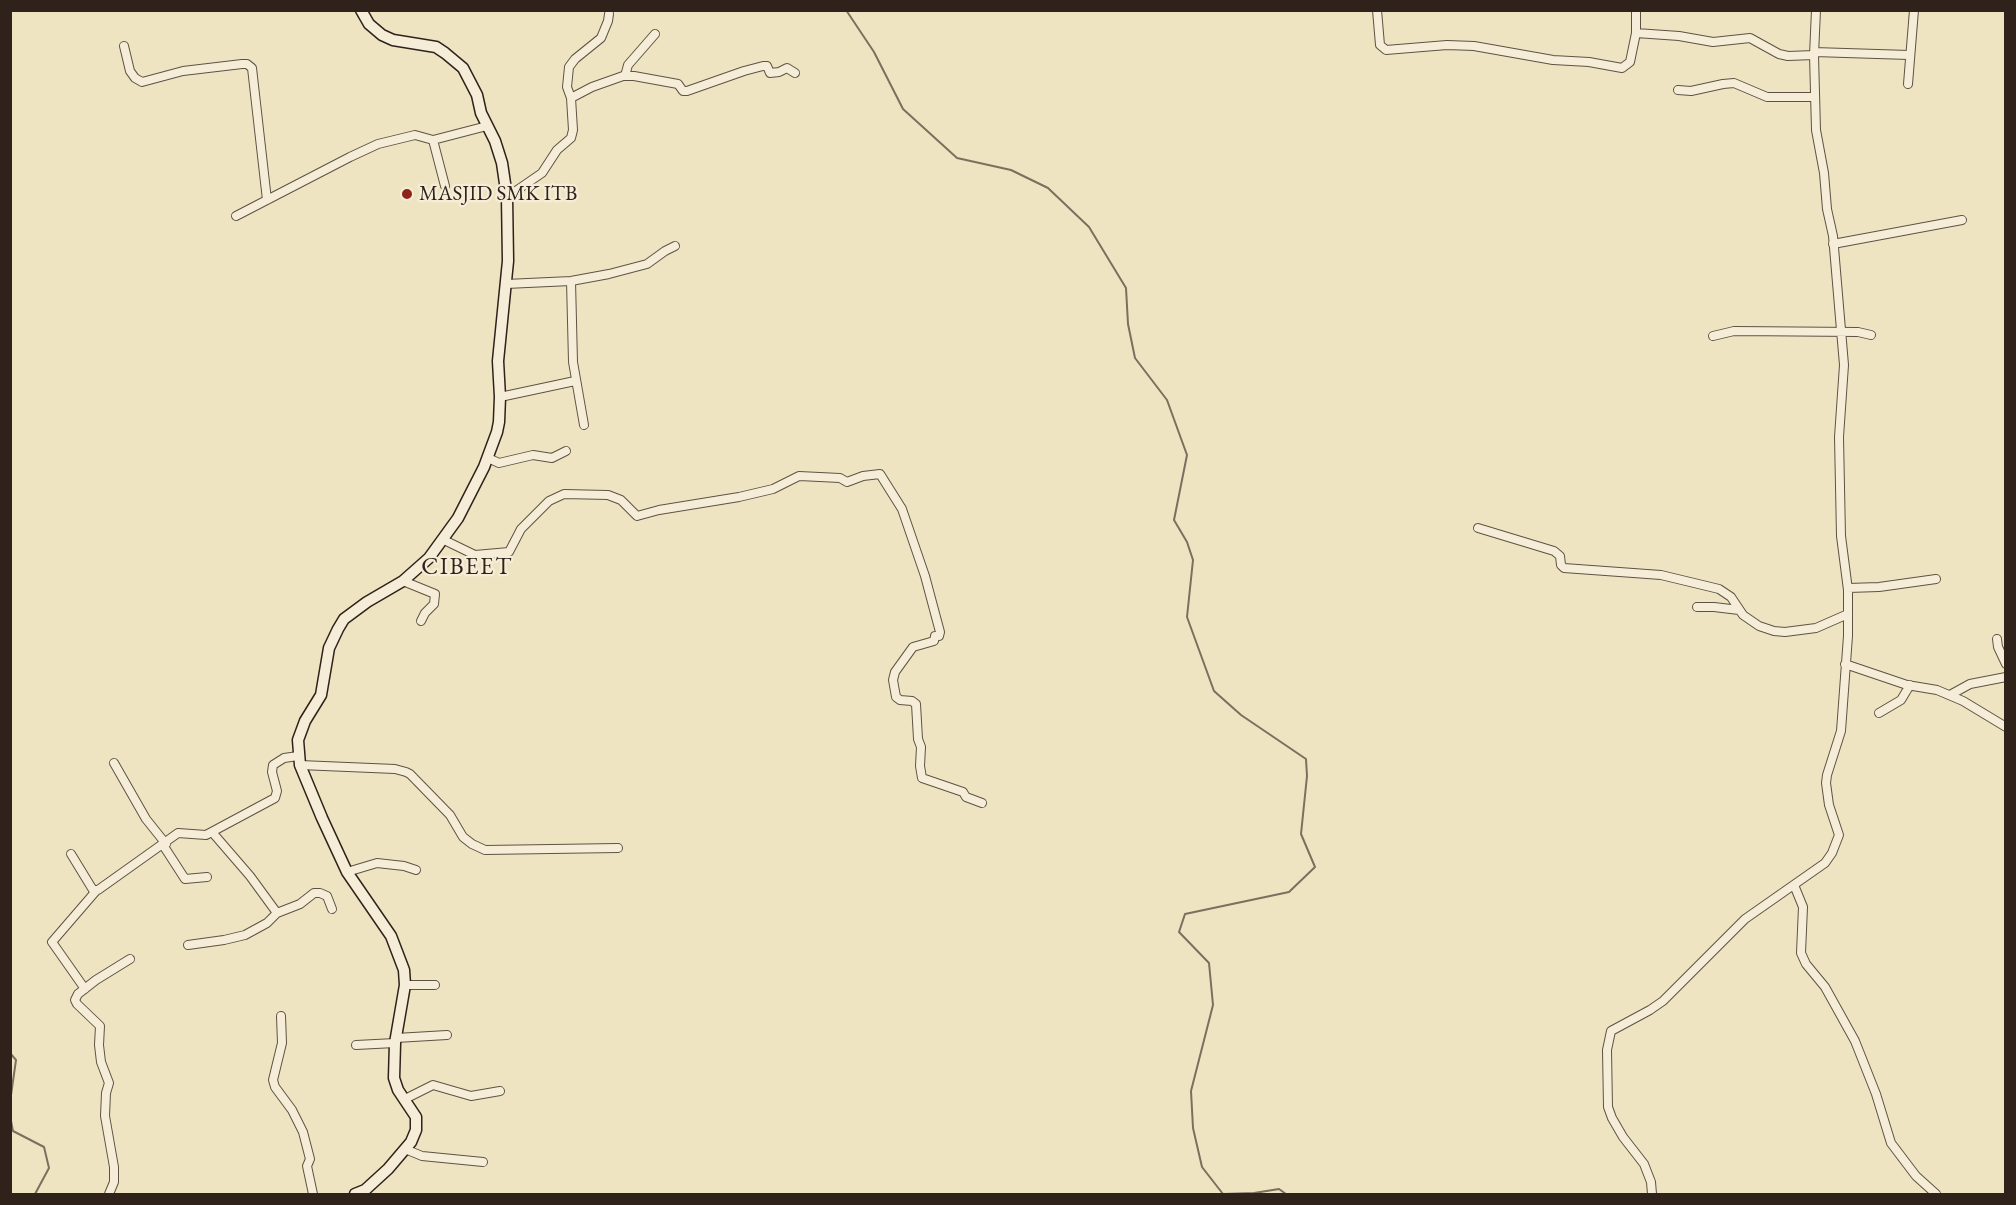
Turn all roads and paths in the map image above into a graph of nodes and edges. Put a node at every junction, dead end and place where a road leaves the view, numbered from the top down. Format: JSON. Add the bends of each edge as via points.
{"nodes":[{"id":1,"x":361,"y":10,"type":"edge"},
{"id":2,"x":1377,"y":10,"type":"edge"},
{"id":3,"x":1636,"y":10,"type":"edge"},
{"id":4,"x":1816,"y":10,"type":"edge"},
{"id":5,"x":1914,"y":10,"type":"edge"},
{"id":6,"x":609,"y":14,"type":"dead end"},
{"id":7,"x":1636,"y":33,"type":"junction"},
{"id":8,"x":655,"y":34,"type":"dead end"},
{"id":9,"x":124,"y":46,"type":"dead end"},
{"id":10,"x":1814,"y":53,"type":"junction"},
{"id":11,"x":1909,"y":55,"type":"junction"},
{"id":12,"x":795,"y":73,"type":"dead end"},
{"id":13,"x":625,"y":76,"type":"junction"},
{"id":14,"x":1908,"y":84,"type":"dead end"},
{"id":15,"x":1678,"y":90,"type":"dead end"},
{"id":16,"x":1815,"y":97,"type":"junction"},
{"id":17,"x":571,"y":98,"type":"junction"},
{"id":18,"x":487,"y":126,"type":"junction"},
{"id":19,"x":433,"y":140,"type":"junction"},
{"id":20,"x":445,"y":186,"type":"dead end"},
{"id":21,"x":507,"y":197,"type":"junction"},
{"id":22,"x":267,"y":200,"type":"junction"},
{"id":23,"x":236,"y":216,"type":"dead end"},
{"id":24,"x":1962,"y":220,"type":"dead end"},
{"id":25,"x":1833,"y":244,"type":"junction"},
{"id":26,"x":675,"y":246,"type":"dead end"},
{"id":27,"x":571,"y":281,"type":"junction"},
{"id":28,"x":506,"y":284,"type":"junction"},
{"id":29,"x":1840,"y":331,"type":"junction"},
{"id":30,"x":1871,"y":335,"type":"dead end"},
{"id":31,"x":1713,"y":336,"type":"dead end"},
{"id":32,"x":575,"y":381,"type":"junction"},
{"id":33,"x":500,"y":397,"type":"junction"},
{"id":34,"x":584,"y":425,"type":"dead end"},
{"id":35,"x":566,"y":451,"type":"dead end"},
{"id":36,"x":488,"y":458,"type":"junction"},
{"id":37,"x":1478,"y":528,"type":"dead end"},
{"id":38,"x":444,"y":540,"type":"junction"},
{"id":39,"x":1936,"y":579,"type":"dead end"},
{"id":40,"x":403,"y":581,"type":"junction"},
{"id":41,"x":1848,"y":588,"type":"junction"},
{"id":42,"x":1697,"y":607,"type":"dead end"},
{"id":43,"x":1739,"y":610,"type":"junction"},
{"id":44,"x":1848,"y":614,"type":"junction"},
{"id":45,"x":421,"y":621,"type":"dead end"},
{"id":46,"x":1997,"y":639,"type":"dead end"},
{"id":47,"x":1845,"y":664,"type":"junction"},
{"id":48,"x":2006,"y":664,"type":"edge"},
{"id":49,"x":2006,"y":677,"type":"edge"},
{"id":50,"x":1910,"y":685,"type":"junction"},
{"id":51,"x":1950,"y":695,"type":"junction"},
{"id":52,"x":1879,"y":713,"type":"dead end"},
{"id":53,"x":2006,"y":727,"type":"edge"},
{"id":54,"x":299,"y":760,"type":"junction"},
{"id":55,"x":114,"y":763,"type":"dead end"},
{"id":56,"x":982,"y":803,"type":"dead end"},
{"id":57,"x":212,"y":832,"type":"junction"},
{"id":58,"x":165,"y":844,"type":"junction"},
{"id":59,"x":618,"y":848,"type":"dead end"},
{"id":60,"x":72,"y":854,"type":"dead end"},
{"id":61,"x":416,"y":870,"type":"dead end"},
{"id":62,"x":347,"y":872,"type":"junction"},
{"id":63,"x":207,"y":877,"type":"dead end"},
{"id":64,"x":1794,"y":885,"type":"junction"},
{"id":65,"x":96,"y":891,"type":"junction"},
{"id":66,"x":332,"y":909,"type":"dead end"},
{"id":67,"x":277,"y":914,"type":"junction"},
{"id":68,"x":188,"y":945,"type":"dead end"},
{"id":69,"x":130,"y":959,"type":"dead end"},
{"id":70,"x":435,"y":985,"type":"dead end"},
{"id":71,"x":405,"y":986,"type":"junction"},
{"id":72,"x":85,"y":989,"type":"junction"},
{"id":73,"x":281,"y":1017,"type":"dead end"},
{"id":74,"x":447,"y":1035,"type":"dead end"},
{"id":75,"x":395,"y":1040,"type":"junction"},
{"id":76,"x":356,"y":1046,"type":"dead end"},
{"id":77,"x":500,"y":1091,"type":"dead end"},
{"id":78,"x":405,"y":1099,"type":"junction"},
{"id":79,"x":405,"y":1149,"type":"junction"},
{"id":80,"x":483,"y":1162,"type":"dead end"},
{"id":81,"x":109,"y":1194,"type":"edge"},
{"id":82,"x":314,"y":1194,"type":"edge"},
{"id":83,"x":355,"y":1194,"type":"edge"},
{"id":84,"x":1652,"y":1194,"type":"edge"},
{"id":85,"x":1936,"y":1194,"type":"edge"}],
"edges":[{"from":1,"to":18,"type":"main road","via":[[382,35],[436,48],[463,68]]},
{"from":2,"to":7,"type":"street","via":[[1380,45],[1386,50],[1474,46],[1622,68],[1630,62]]},
{"from":3,"to":7,"type":"street"},
{"from":4,"to":10,"type":"street"},
{"from":5,"to":11,"type":"street"},
{"from":6,"to":17,"type":"street","via":[[601,38],[569,67],[567,87]]},
{"from":7,"to":10,"type":"street","via":[[1713,42],[1750,38],[1779,54]]},
{"from":8,"to":13,"type":"street","via":[[628,65]]},
{"from":9,"to":22,"type":"street","via":[[130,71],[142,82],[183,71],[242,64],[252,68]]},
{"from":10,"to":11,"type":"street"},
{"from":10,"to":16,"type":"street"},
{"from":11,"to":14,"type":"street"},
{"from":12,"to":13,"type":"street","via":[[787,68],[770,72],[763,66],[687,91],[678,84]]},
{"from":13,"to":17,"type":"street"},
{"from":15,"to":16,"type":"street","via":[[1734,83],[1767,98]]},
{"from":16,"to":25,"type":"street","via":[[1817,139]]},
{"from":17,"to":21,"type":"street","via":[[571,138],[542,172]]},
{"from":18,"to":19,"type":"street"},
{"from":18,"to":21,"type":"main road","via":[[500,153]]},
{"from":19,"to":20,"type":"street"},
{"from":19,"to":22,"type":"street","via":[[409,135],[378,144]]},
{"from":21,"to":28,"type":"main road"},
{"from":22,"to":23,"type":"street"},
{"from":24,"to":25,"type":"street"},
{"from":25,"to":29,"type":"street"},
{"from":26,"to":27,"type":"street","via":[[647,264]]},
{"from":27,"to":28,"type":"street"},
{"from":27,"to":32,"type":"street"},
{"from":28,"to":33,"type":"main road","via":[[498,361]]},
{"from":29,"to":30,"type":"street"},
{"from":29,"to":31,"type":"street","via":[[1731,331]]},
{"from":29,"to":41,"type":"street","via":[[1844,365],[1839,437],[1841,536]]},
{"from":32,"to":33,"type":"street"},
{"from":32,"to":34,"type":"street"},
{"from":33,"to":36,"type":"main road","via":[[497,432]]},
{"from":35,"to":36,"type":"street","via":[[552,458],[533,455],[500,463]]},
{"from":36,"to":38,"type":"main road"},
{"from":37,"to":43,"type":"street","via":[[1554,551],[1564,568],[1661,575],[1719,589],[1731,597]]},
{"from":38,"to":40,"type":"main road"},
{"from":38,"to":56,"type":"street","via":[[475,555],[509,552],[521,529],[549,501],[564,494],[608,495],[621,500],[637,516],[773,489],[799,476],[840,478],[847,482],[880,474],[902,509],[940,632],[934,641],[913,647],[895,672],[896,697],[916,704],[922,778]]},
{"from":39,"to":41,"type":"street"},
{"from":40,"to":45,"type":"street","via":[[435,594],[434,604]]},
{"from":40,"to":54,"type":"main road","via":[[367,602],[344,619],[338,629],[329,648],[321,695],[301,729]]},
{"from":41,"to":44,"type":"street"},
{"from":42,"to":43,"type":"street"},
{"from":43,"to":44,"type":"street","via":[[1774,632],[1816,628]]},
{"from":44,"to":47,"type":"street"},
{"from":46,"to":48,"type":"street"},
{"from":47,"to":50,"type":"street"},
{"from":47,"to":64,"type":"street","via":[[1841,731],[1826,783],[1839,835],[1825,863]]},
{"from":49,"to":51,"type":"street","via":[[1970,684]]},
{"from":50,"to":51,"type":"street"},
{"from":50,"to":52,"type":"street","via":[[1901,700]]},
{"from":51,"to":53,"type":"street"},
{"from":54,"to":57,"type":"street","via":[[284,758],[273,765],[277,797]]},
{"from":54,"to":59,"type":"street","via":[[406,772],[446,810],[463,837],[485,850]]},
{"from":54,"to":62,"type":"main road"},
{"from":55,"to":58,"type":"street","via":[[150,826]]},
{"from":57,"to":58,"type":"street","via":[[200,836],[180,832]]},
{"from":57,"to":67,"type":"street"},
{"from":58,"to":63,"type":"street","via":[[185,879]]},
{"from":58,"to":65,"type":"street"},
{"from":60,"to":65,"type":"street"},
{"from":61,"to":62,"type":"street","via":[[377,863]]},
{"from":62,"to":71,"type":"main road","via":[[391,936],[402,961]]},
{"from":64,"to":84,"type":"street","via":[[1737,926],[1663,1001],[1611,1031],[1606,1050],[1608,1107],[1623,1137],[1644,1164]]},
{"from":64,"to":85,"type":"street","via":[[1803,907],[1801,953],[1806,964],[1855,1041],[1892,1143],[1916,1176]]},
{"from":65,"to":72,"type":"street","via":[[52,942]]},
{"from":66,"to":67,"type":"street","via":[[329,899],[320,893]]},
{"from":67,"to":68,"type":"street","via":[[245,935]]},
{"from":69,"to":72,"type":"street"},
{"from":70,"to":71,"type":"street"},
{"from":71,"to":75,"type":"main road"},
{"from":72,"to":81,"type":"street","via":[[75,1002],[100,1024],[101,1062],[109,1083],[105,1116],[114,1182]]},
{"from":73,"to":82,"type":"street","via":[[282,1043],[274,1083],[303,1132]]},
{"from":74,"to":75,"type":"street"},
{"from":75,"to":76,"type":"street"},
{"from":75,"to":78,"type":"main road","via":[[394,1078]]},
{"from":77,"to":78,"type":"street","via":[[471,1096],[433,1085]]},
{"from":78,"to":79,"type":"main road","via":[[417,1125]]},
{"from":79,"to":80,"type":"street","via":[[422,1156]]},
{"from":79,"to":83,"type":"main road","via":[[377,1180]]}]}
